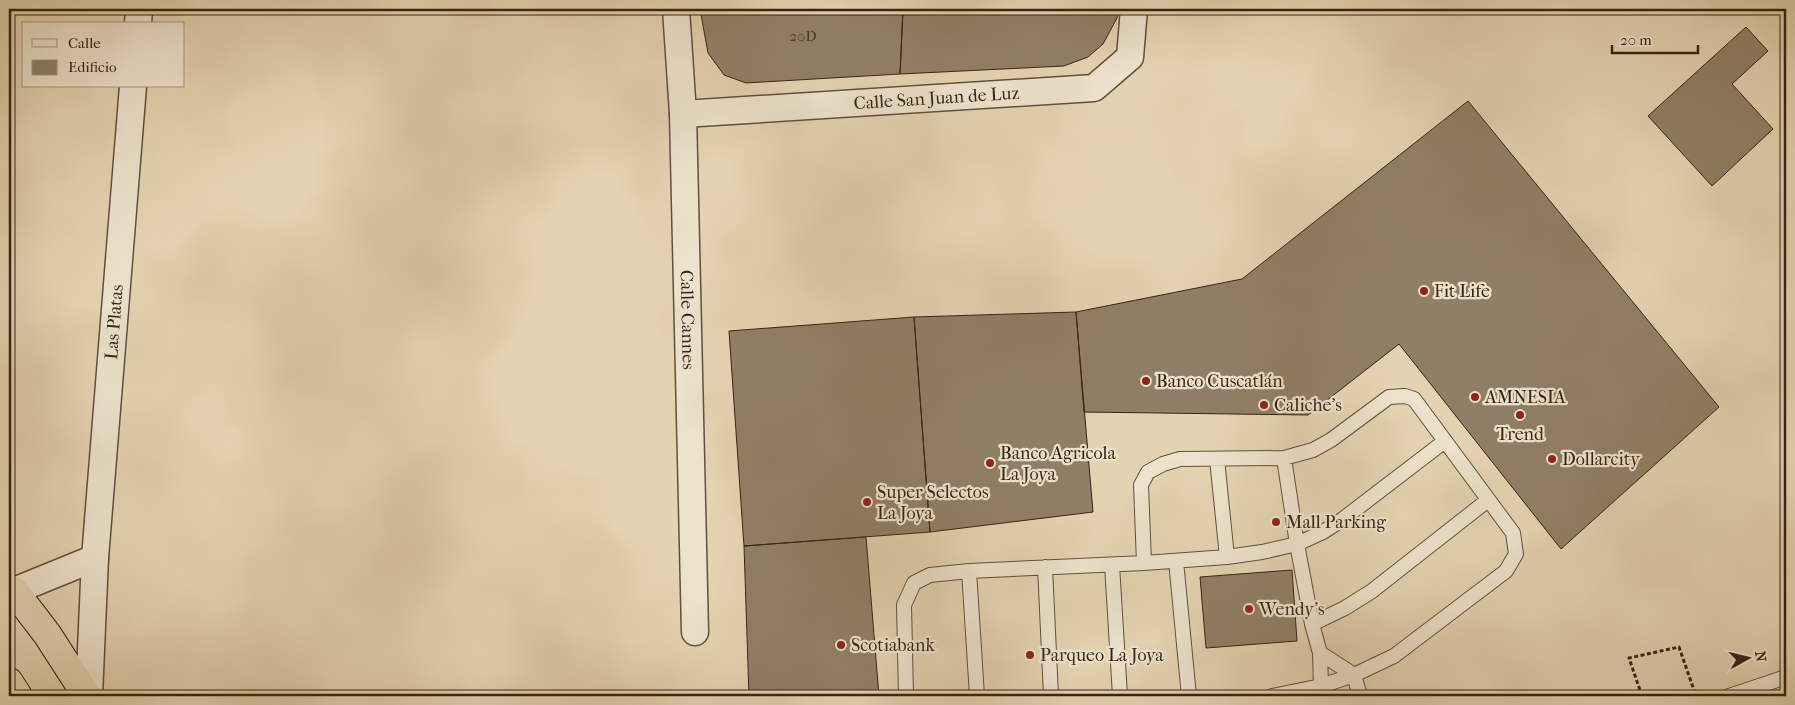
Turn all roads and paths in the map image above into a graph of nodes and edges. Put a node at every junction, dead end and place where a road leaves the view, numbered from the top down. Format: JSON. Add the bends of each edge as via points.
{"nodes":[{"id":1,"x":139,"y":9,"type":"edge"},
{"id":2,"x":676,"y":9,"type":"edge"},
{"id":3,"x":1134,"y":9,"type":"edge"},
{"id":4,"x":138,"y":22,"type":"edge"},
{"id":5,"x":132,"y":88,"type":"edge"},
{"id":6,"x":684,"y":114,"type":"junction"},
{"id":7,"x":1445,"y":441,"type":"junction"},
{"id":8,"x":1284,"y":458,"type":"junction"},
{"id":9,"x":1217,"y":459,"type":"junction"},
{"id":10,"x":1488,"y":500,"type":"junction"},
{"id":11,"x":1297,"y":544,"type":"junction"},
{"id":12,"x":1227,"y":557,"type":"junction"},
{"id":13,"x":95,"y":558,"type":"junction"},
{"id":14,"x":1176,"y":561,"type":"junction"},
{"id":15,"x":1144,"y":563,"type":"junction"},
{"id":16,"x":1112,"y":564,"type":"junction"},
{"id":17,"x":1045,"y":567,"type":"junction"},
{"id":18,"x":969,"y":571,"type":"junction"},
{"id":19,"x":11,"y":590,"type":"edge"},
{"id":20,"x":1312,"y":624,"type":"junction"},
{"id":21,"x":695,"y":632,"type":"dead end"},
{"id":22,"x":1320,"y":653,"type":"junction"},
{"id":23,"x":1354,"y":675,"type":"junction"},
{"id":24,"x":1786,"y":676,"type":"edge"},
{"id":25,"x":9,"y":682,"type":"edge"},
{"id":26,"x":1322,"y":691,"type":"edge"},
{"id":27,"x":18,"y":696,"type":"edge"},
{"id":28,"x":88,"y":696,"type":"edge"},
{"id":29,"x":906,"y":696,"type":"edge"},
{"id":30,"x":977,"y":696,"type":"edge"},
{"id":31,"x":1051,"y":696,"type":"edge"},
{"id":32,"x":1120,"y":696,"type":"edge"},
{"id":33,"x":1189,"y":696,"type":"edge"},
{"id":34,"x":1272,"y":696,"type":"edge"},
{"id":35,"x":1360,"y":696,"type":"edge"},
{"id":36,"x":1642,"y":696,"type":"edge"},
{"id":37,"x":1696,"y":696,"type":"edge"},
{"id":38,"x":1729,"y":696,"type":"edge"}],
"edges":[{"from":1,"to":4,"type":"street"},
{"from":2,"to":6,"type":"street","name":"Calle Cannes"},
{"from":3,"to":6,"type":"street","name":"Calle San Juan de Luz","via":[[1130,57],[1094,88]]},
{"from":5,"to":13,"type":"street","name":"Las Platas"},
{"from":6,"to":21,"type":"street","name":"Calle Cannes"},
{"from":7,"to":8,"type":"lane","via":[[1414,399],[1389,397],[1331,440],[1313,450]]},
{"from":7,"to":10,"type":"lane"},
{"from":7,"to":11,"type":"lane","via":[[1342,519]]},
{"from":8,"to":9,"type":"lane"},
{"from":8,"to":11,"type":"lane"},
{"from":9,"to":12,"type":"lane"},
{"from":9,"to":15,"type":"lane","via":[[1180,459],[1148,472],[1141,486]]},
{"from":10,"to":20,"type":"lane","via":[[1372,591]]},
{"from":10,"to":23,"type":"lane","via":[[1513,533],[1516,554],[1506,571],[1394,656]]},
{"from":11,"to":12,"type":"lane"},
{"from":11,"to":20,"type":"lane"},
{"from":12,"to":14,"type":"lane"},
{"from":13,"to":19,"type":"street"},
{"from":13,"to":28,"type":"street","name":"Las Platas"},
{"from":14,"to":15,"type":"lane"},
{"from":14,"to":33,"type":"lane"},
{"from":15,"to":16,"type":"lane"},
{"from":16,"to":17,"type":"lane"},
{"from":16,"to":32,"type":"lane"},
{"from":17,"to":18,"type":"lane"},
{"from":17,"to":31,"type":"lane"},
{"from":18,"to":29,"type":"lane","via":[[930,575],[914,583],[904,605]]},
{"from":18,"to":30,"type":"lane"},
{"from":19,"to":28,"type":"highway"},
{"from":20,"to":22,"type":"lane"},
{"from":22,"to":23,"type":"lane"},
{"from":22,"to":26,"type":"lane"},
{"from":23,"to":26,"type":"lane"},
{"from":23,"to":35,"type":"lane"},
{"from":24,"to":38,"type":"lane"},
{"from":25,"to":27,"type":"highway"},
{"from":26,"to":34,"type":"lane"},
{"from":36,"to":37,"type":"path","via":[[1629,658],[1679,647]]}]}
